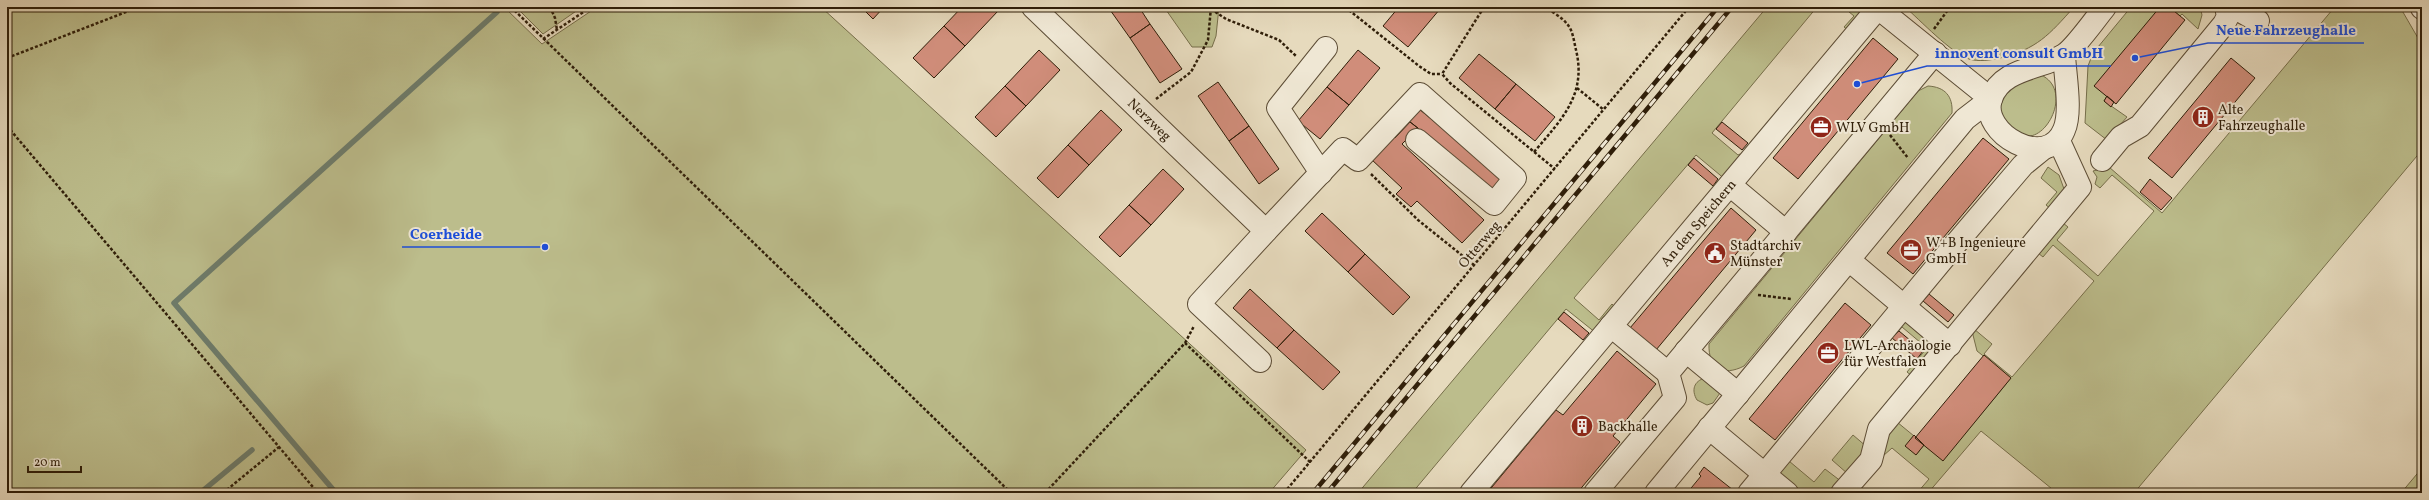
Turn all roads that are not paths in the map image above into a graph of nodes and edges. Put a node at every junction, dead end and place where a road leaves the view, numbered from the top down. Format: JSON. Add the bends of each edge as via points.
{"nodes":[{"id":1,"x":1033,"y":7,"type":"edge"},
{"id":2,"x":2105,"y":7,"type":"edge"},
{"id":3,"x":2226,"y":7,"type":"edge"},
{"id":4,"x":2258,"y":21,"type":"dead end"},
{"id":5,"x":1326,"y":48,"type":"dead end"},
{"id":6,"x":1929,"y":49,"type":"junction"},
{"id":7,"x":2064,"y":55,"type":"junction"},
{"id":8,"x":1991,"y":99,"type":"junction"},
{"id":9,"x":1417,"y":140,"type":"dead end"},
{"id":10,"x":2051,"y":144,"type":"junction"},
{"id":11,"x":2102,"y":160,"type":"dead end"},
{"id":12,"x":1321,"y":172,"type":"junction"},
{"id":13,"x":1730,"y":185,"type":"junction"},
{"id":14,"x":1266,"y":231,"type":"junction"},
{"id":15,"x":1786,"y":232,"type":"junction"},
{"id":16,"x":1849,"y":260,"type":"junction"},
{"id":17,"x":1903,"y":305,"type":"junction"},
{"id":18,"x":1611,"y":326,"type":"junction"},
{"id":19,"x":1950,"y":345,"type":"junction"},
{"id":20,"x":1686,"y":351,"type":"junction"},
{"id":21,"x":1260,"y":361,"type":"dead end"},
{"id":22,"x":1668,"y":373,"type":"junction"},
{"id":23,"x":1738,"y":394,"type":"junction"},
{"id":24,"x":1709,"y":428,"type":"junction"},
{"id":25,"x":1764,"y":474,"type":"junction"},
{"id":26,"x":1471,"y":493,"type":"edge"},
{"id":27,"x":1595,"y":493,"type":"edge"},
{"id":28,"x":1656,"y":493,"type":"edge"},
{"id":29,"x":1749,"y":493,"type":"edge"},
{"id":30,"x":1787,"y":493,"type":"edge"},
{"id":31,"x":1842,"y":493,"type":"edge"}],
"edges":[{"from":1,"to":14,"type":"street","name":"Nerzweg"},
{"from":2,"to":7,"type":"street"},
{"from":3,"to":4,"type":"street"},
{"from":3,"to":11,"type":"street","via":[[2228,16],[2224,24],[2140,126],[2121,138]]},
{"from":5,"to":12,"type":"street","via":[[1278,108]]},
{"from":6,"to":8,"type":"street","name":"An den Speichern"},
{"from":6,"to":13,"type":"street","name":"An den Speichern","via":[[1878,8]]},
{"from":6,"to":15,"type":"street","via":[[1879,121]]},
{"from":7,"to":8,"type":"street","via":[[2004,80]]},
{"from":7,"to":10,"type":"street","via":[[2068,111],[2065,130]]},
{"from":8,"to":10,"type":"street","via":[[1990,115],[1997,127],[2015,143],[2029,148]]},
{"from":8,"to":16,"type":"street","via":[[1965,118]]},
{"from":9,"to":12,"type":"street","via":[[1494,204],[1516,178],[1420,94],[1351,154]]},
{"from":10,"to":17,"type":"street","via":[[2023,165]]},
{"from":10,"to":19,"type":"street","via":[[2080,187]]},
{"from":12,"to":14,"type":"street"},
{"from":13,"to":15,"type":"street"},
{"from":13,"to":18,"type":"street","name":"An den Speichern"},
{"from":14,"to":21,"type":"street","via":[[1199,304]]},
{"from":15,"to":20,"type":"street"},
{"from":16,"to":17,"type":"street"},
{"from":16,"to":23,"type":"street"},
{"from":17,"to":19,"type":"street"},
{"from":17,"to":25,"type":"street"},
{"from":18,"to":22,"type":"street"},
{"from":18,"to":26,"type":"street","name":"An den Speichern"},
{"from":19,"to":31,"type":"street","via":[[1879,429],[1871,460]]},
{"from":20,"to":22,"type":"street"},
{"from":20,"to":23,"type":"street"},
{"from":22,"to":27,"type":"street","via":[[1675,398]]},
{"from":23,"to":24,"type":"street"},
{"from":24,"to":25,"type":"street"},
{"from":24,"to":28,"type":"street"},
{"from":25,"to":29,"type":"street"},
{"from":25,"to":30,"type":"street"}]}
